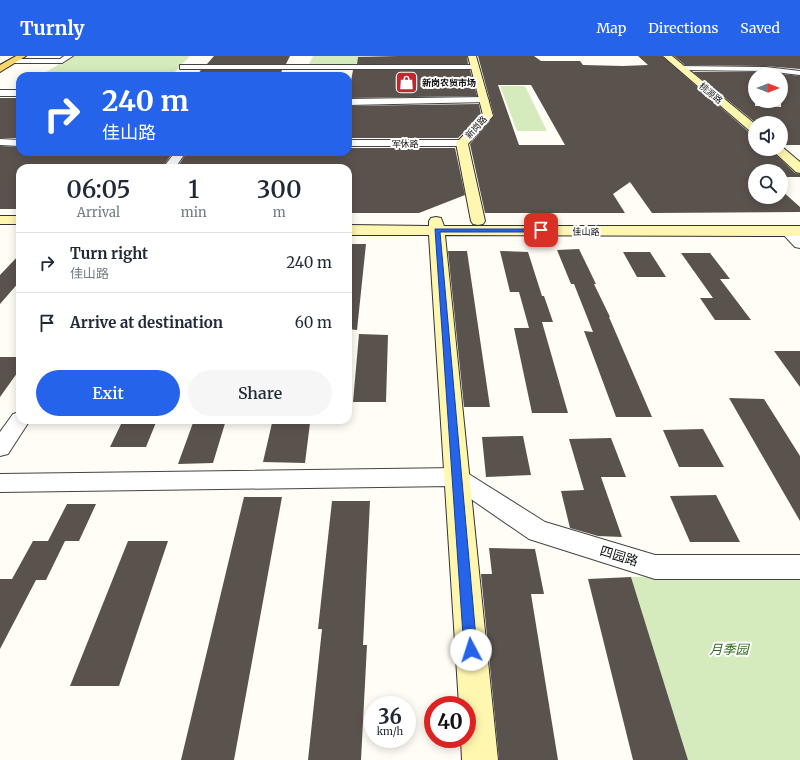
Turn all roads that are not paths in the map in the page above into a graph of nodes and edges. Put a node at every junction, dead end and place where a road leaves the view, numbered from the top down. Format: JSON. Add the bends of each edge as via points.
{"nodes":[{"id":1,"x":22,"y":56,"type":"edge"},
{"id":2,"x":194,"y":56,"type":"edge"},
{"id":3,"x":667,"y":56,"type":"edge"},
{"id":4,"x":13,"y":58,"type":"edge"},
{"id":5,"x":65,"y":58,"type":"edge"},
{"id":6,"x":474,"y":61,"type":"edge"},
{"id":7,"x":0,"y":63,"type":"edge"},
{"id":8,"x":0,"y":68,"type":"edge"},
{"id":9,"x":50,"y":68,"type":"dead end"},
{"id":10,"x":682,"y":68,"type":"junction"},
{"id":11,"x":800,"y":73,"type":"edge"},
{"id":12,"x":0,"y":93,"type":"edge"},
{"id":13,"x":16,"y":93,"type":"edge"},
{"id":14,"x":484,"y":100,"type":"junction"},
{"id":15,"x":352,"y":102,"type":"edge"},
{"id":16,"x":748,"y":124,"type":"edge"},
{"id":17,"x":0,"y":142,"type":"edge"},
{"id":18,"x":16,"y":142,"type":"edge"},
{"id":19,"x":352,"y":143,"type":"edge"},
{"id":20,"x":462,"y":143,"type":"junction"},
{"id":21,"x":785,"y":156,"type":"edge"},
{"id":22,"x":800,"y":169,"type":"edge"},
{"id":23,"x":0,"y":220,"type":"edge"},
{"id":24,"x":16,"y":220,"type":"edge"},
{"id":25,"x":352,"y":221,"type":"edge"},
{"id":26,"x":478,"y":221,"type":"junction"},
{"id":27,"x":800,"y":222,"type":"edge"},
{"id":28,"x":437,"y":226,"type":"junction"},
{"id":29,"x":0,"y":229,"type":"edge"},
{"id":30,"x":16,"y":229,"type":"edge"},
{"id":31,"x":352,"y":230,"type":"edge"},
{"id":32,"x":793,"y":231,"type":"edge"},
{"id":33,"x":800,"y":244,"type":"edge"},
{"id":34,"x":17,"y":424,"type":"edge"},
{"id":35,"x":0,"y":448,"type":"edge"},
{"id":36,"x":456,"y":478,"type":"junction"},
{"id":37,"x":0,"y":483,"type":"edge"},
{"id":38,"x":800,"y":567,"type":"edge"},
{"id":39,"x":480,"y":760,"type":"edge"}],
"edges":[{"from":1,"to":4,"type":"main road"},
{"from":2,"to":6,"type":"street","via":[[180,70]]},
{"from":3,"to":10,"type":"street","name":"桃源路"},
{"from":4,"to":5,"type":"street"},
{"from":4,"to":7,"type":"main road"},
{"from":4,"to":8,"type":"main road"},
{"from":5,"to":9,"type":"street"},
{"from":6,"to":14,"type":"street","name":"新岗路"},
{"from":10,"to":11,"type":"street","via":[[766,69]]},
{"from":10,"to":16,"type":"street","name":"桃源路"},
{"from":12,"to":13,"type":"street"},
{"from":14,"to":15,"type":"street"},
{"from":14,"to":20,"type":"street","name":"新岗路","via":[[488,116]]},
{"from":17,"to":18,"type":"street"},
{"from":19,"to":20,"type":"street","name":"军休路"},
{"from":20,"to":26,"type":"street","name":"新岗路"},
{"from":21,"to":22,"type":"street"},
{"from":23,"to":24,"type":"street"},
{"from":25,"to":28,"type":"street","name":"佳山路"},
{"from":26,"to":27,"type":"street","name":"佳山路"},
{"from":26,"to":28,"type":"street","name":"佳山路"},
{"from":28,"to":31,"type":"street","name":"佳山路"},
{"from":28,"to":32,"type":"street","name":"佳山路"},
{"from":28,"to":36,"type":"street"},
{"from":29,"to":30,"type":"street"},
{"from":32,"to":33,"type":"street"},
{"from":34,"to":35,"type":"street"},
{"from":36,"to":37,"type":"street"},
{"from":36,"to":38,"type":"street","name":"四园路","via":[[538,531],[655,567]]},
{"from":36,"to":39,"type":"street"}]}
